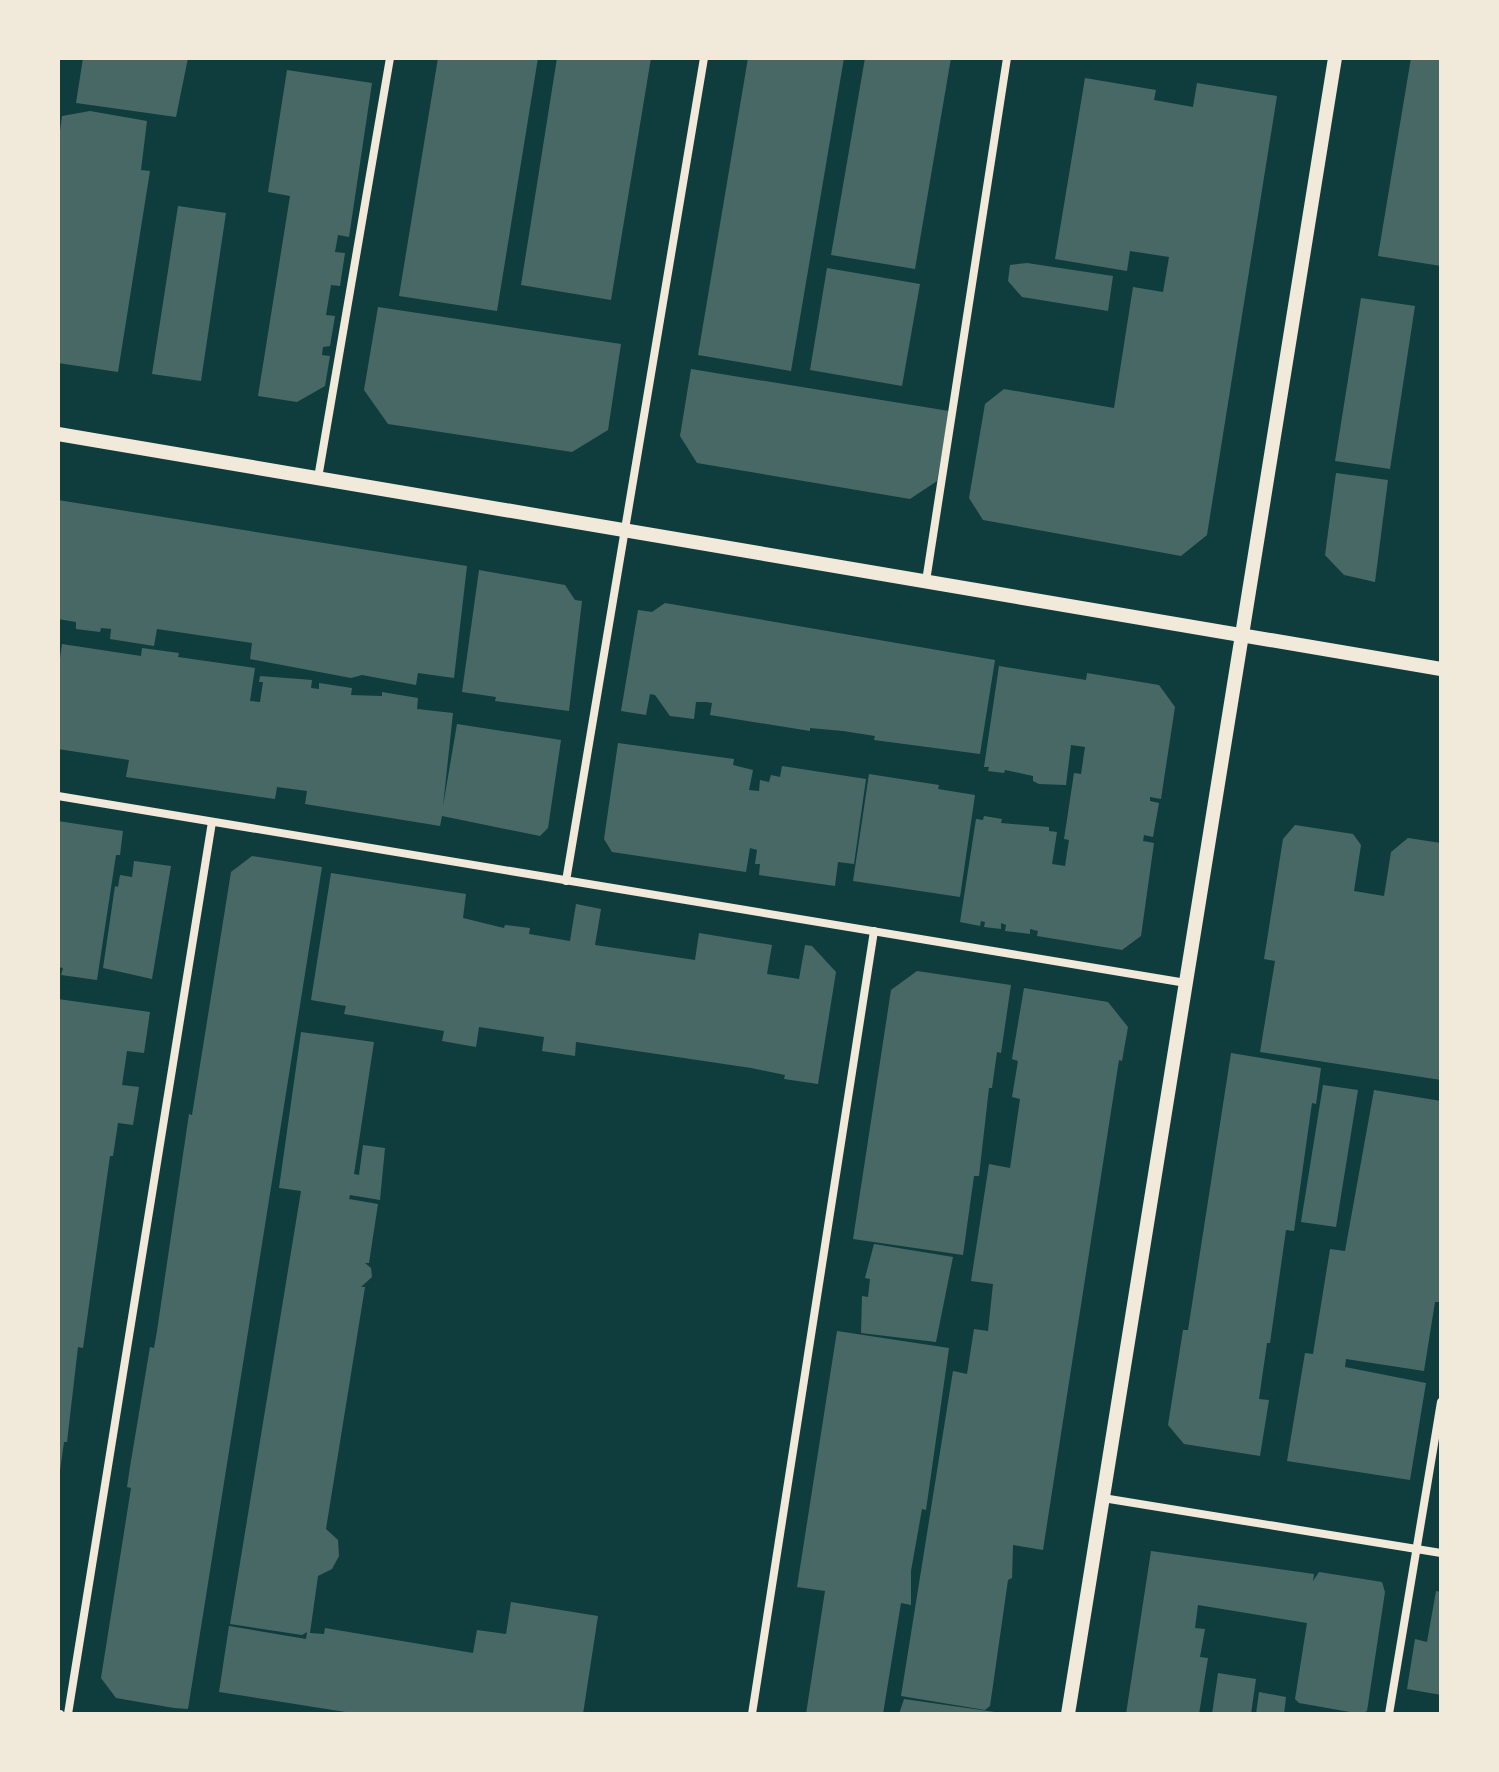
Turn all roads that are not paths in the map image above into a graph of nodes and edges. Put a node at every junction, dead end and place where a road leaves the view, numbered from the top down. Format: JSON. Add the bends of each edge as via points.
{"nodes":[{"id":1,"x":390,"y":58,"type":"edge"},
{"id":2,"x":704,"y":58,"type":"edge"},
{"id":3,"x":1007,"y":58,"type":"edge"},
{"id":4,"x":1335,"y":58,"type":"edge"},
{"id":5,"x":58,"y":434,"type":"edge"},
{"id":6,"x":318,"y":478,"type":"junction"},
{"id":7,"x":623,"y":529,"type":"junction"},
{"id":8,"x":926,"y":581,"type":"junction"},
{"id":9,"x":1242,"y":634,"type":"junction"},
{"id":10,"x":1441,"y":669,"type":"edge"},
{"id":11,"x":58,"y":796,"type":"edge"},
{"id":12,"x":212,"y":822,"type":"junction"},
{"id":13,"x":566,"y":881,"type":"junction"},
{"id":14,"x":874,"y":931,"type":"junction"},
{"id":15,"x":1186,"y":983,"type":"junction"},
{"id":16,"x":1441,"y":1402,"type":"edge"},
{"id":17,"x":1103,"y":1498,"type":"junction"},
{"id":18,"x":1417,"y":1549,"type":"junction"},
{"id":19,"x":1441,"y":1553,"type":"edge"},
{"id":20,"x":68,"y":1714,"type":"edge"},
{"id":21,"x":752,"y":1714,"type":"edge"},
{"id":22,"x":1068,"y":1714,"type":"edge"},
{"id":23,"x":1389,"y":1714,"type":"edge"}],
"edges":[{"from":1,"to":6,"type":"street"},
{"from":2,"to":7,"type":"street"},
{"from":3,"to":8,"type":"street"},
{"from":4,"to":9,"type":"street"},
{"from":5,"to":6,"type":"street"},
{"from":6,"to":7,"type":"street"},
{"from":7,"to":8,"type":"street"},
{"from":7,"to":13,"type":"street"},
{"from":8,"to":9,"type":"street"},
{"from":9,"to":10,"type":"street"},
{"from":9,"to":15,"type":"street"},
{"from":11,"to":12,"type":"street"},
{"from":12,"to":13,"type":"street"},
{"from":12,"to":20,"type":"street"},
{"from":13,"to":14,"type":"street"},
{"from":14,"to":15,"type":"street"},
{"from":14,"to":21,"type":"street"},
{"from":15,"to":17,"type":"street"},
{"from":16,"to":18,"type":"street"},
{"from":17,"to":18,"type":"street"},
{"from":17,"to":22,"type":"street"},
{"from":18,"to":19,"type":"street"},
{"from":18,"to":23,"type":"street"}]}
